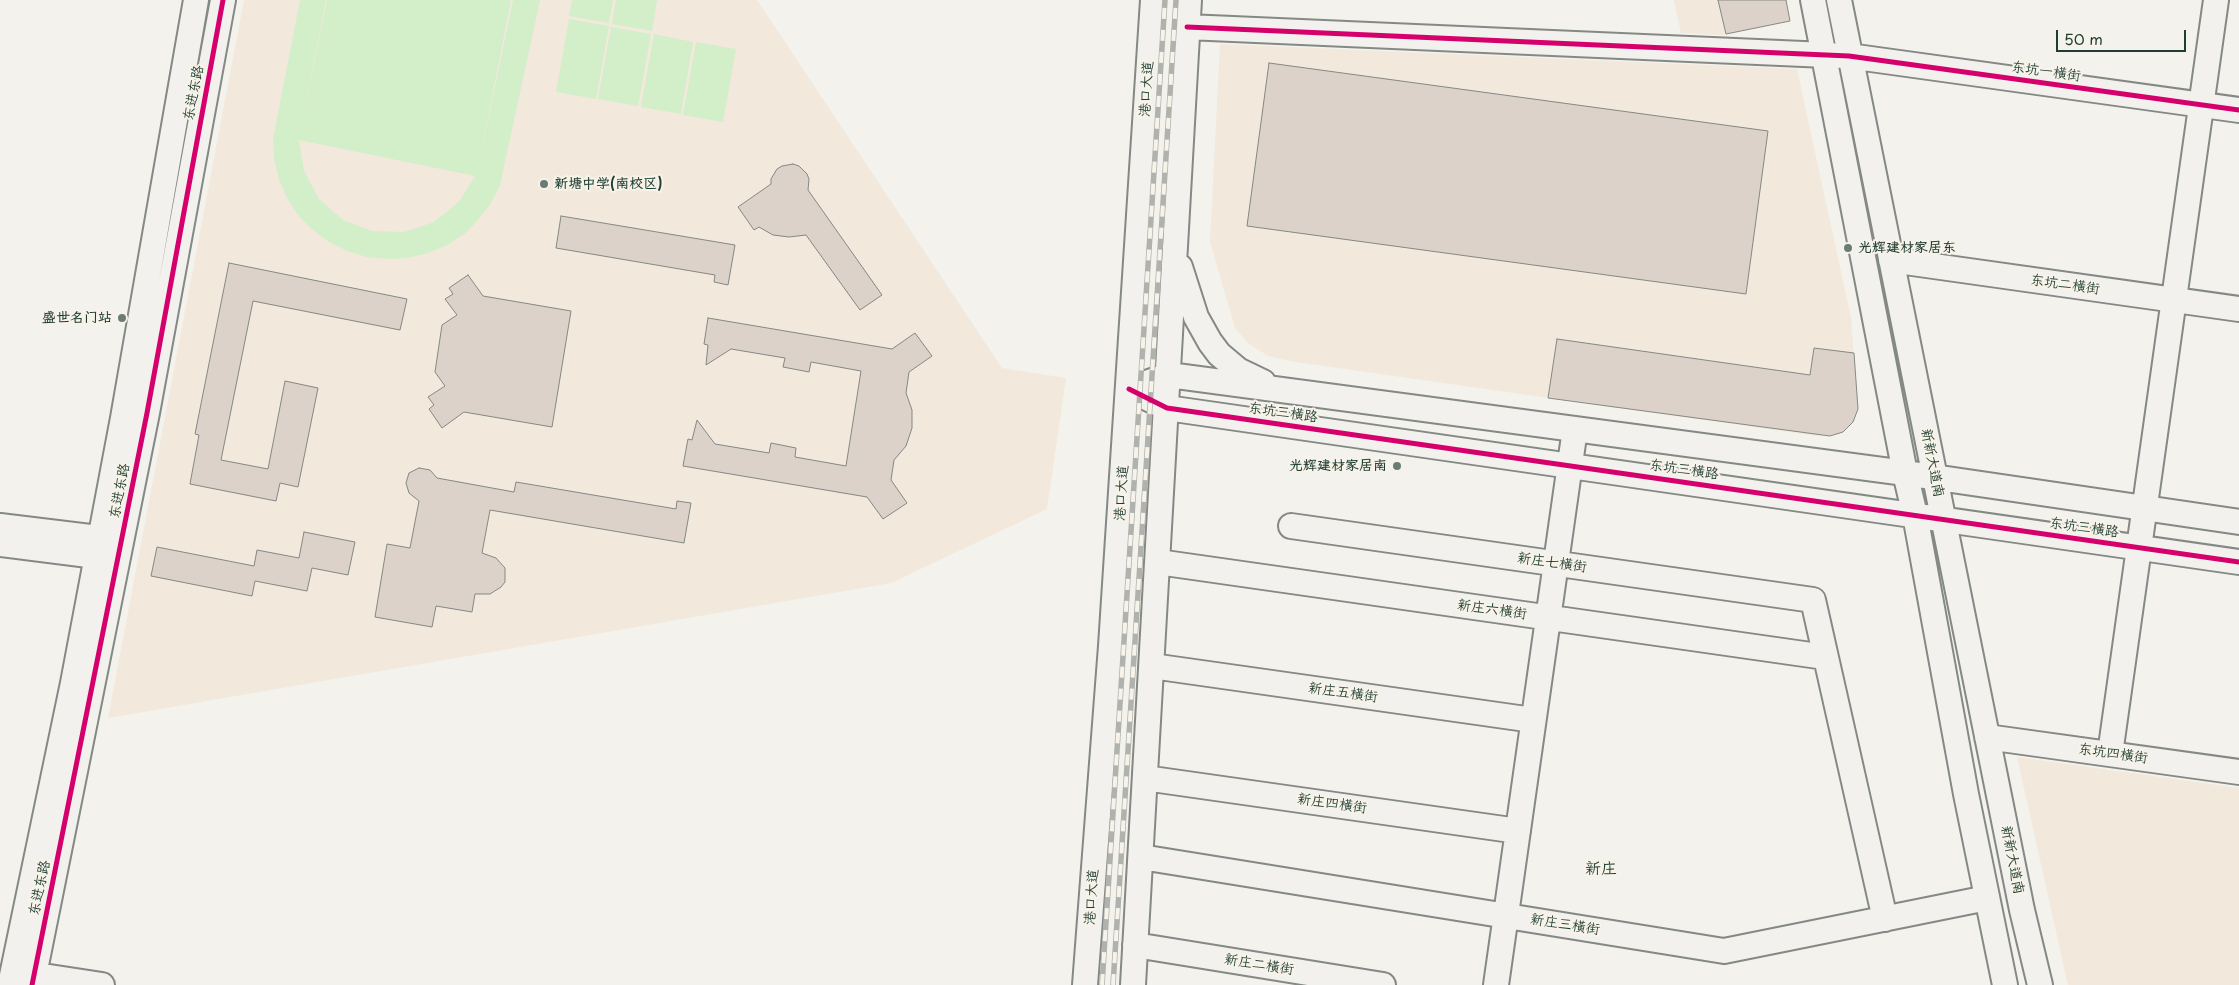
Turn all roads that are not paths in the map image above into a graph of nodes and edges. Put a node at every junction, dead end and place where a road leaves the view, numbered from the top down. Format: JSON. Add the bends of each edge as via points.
{"nodes":[{"id":1,"x":196,"y":0,"type":"edge"},
{"id":2,"x":223,"y":0,"type":"edge"},
{"id":3,"x":1153,"y":0,"type":"edge"},
{"id":4,"x":1189,"y":0,"type":"edge"},
{"id":5,"x":1813,"y":0,"type":"edge"},
{"id":6,"x":1839,"y":0,"type":"edge"},
{"id":7,"x":2216,"y":0,"type":"edge"},
{"id":8,"x":1187,"y":27,"type":"junction"},
{"id":9,"x":1824,"y":55,"type":"junction"},
{"id":10,"x":1849,"y":56,"type":"junction"},
{"id":11,"x":2201,"y":105,"type":"junction"},
{"id":12,"x":2239,"y":110,"type":"edge"},
{"id":13,"x":1175,"y":252,"type":"junction"},
{"id":14,"x":1891,"y":260,"type":"junction"},
{"id":15,"x":2174,"y":300,"type":"junction"},
{"id":16,"x":2239,"y":309,"type":"edge"},
{"id":17,"x":1169,"y":375,"type":"junction"},
{"id":18,"x":1129,"y":389,"type":"junction"},
{"id":19,"x":1278,"y":389,"type":"junction"},
{"id":20,"x":1168,"y":408,"type":"junction"},
{"id":21,"x":1575,"y":429,"type":"junction"},
{"id":22,"x":1570,"y":466,"type":"junction"},
{"id":23,"x":1904,"y":473,"type":"junction"},
{"id":24,"x":1935,"y":478,"type":"junction"},
{"id":25,"x":2144,"y":508,"type":"junction"},
{"id":26,"x":1915,"y":515,"type":"junction"},
{"id":27,"x":1943,"y":518,"type":"junction"},
{"id":28,"x":2239,"y":522,"type":"edge"},
{"id":29,"x":0,"y":526,"type":"edge"},
{"id":30,"x":1291,"y":526,"type":"dead end"},
{"id":31,"x":0,"y":544,"type":"edge"},
{"id":32,"x":2139,"y":547,"type":"junction"},
{"id":33,"x":109,"y":549,"type":"junction"},
{"id":34,"x":1158,"y":562,"type":"junction"},
{"id":35,"x":2239,"y":562,"type":"edge"},
{"id":36,"x":1556,"y":564,"type":"junction"},
{"id":37,"x":1548,"y":618,"type":"junction"},
{"id":38,"x":1826,"y":657,"type":"junction"},
{"id":39,"x":1152,"y":666,"type":"junction"},
{"id":40,"x":1533,"y":720,"type":"junction"},
{"id":41,"x":1987,"y":736,"type":"junction"},
{"id":42,"x":2110,"y":754,"type":"junction"},
{"id":43,"x":2239,"y":772,"type":"edge"},
{"id":44,"x":1145,"y":778,"type":"junction"},
{"id":45,"x":1518,"y":830,"type":"junction"},
{"id":46,"x":1140,"y":856,"type":"junction"},
{"id":47,"x":1987,"y":898,"type":"junction"},
{"id":48,"x":1506,"y":916,"type":"junction"},
{"id":49,"x":1885,"y":919,"type":"junction"},
{"id":50,"x":1135,"y":945,"type":"junction"},
{"id":51,"x":18,"y":977,"type":"edge"},
{"id":52,"x":102,"y":985,"type":"edge"},
{"id":53,"x":1085,"y":985,"type":"edge"},
{"id":54,"x":1133,"y":985,"type":"edge"},
{"id":55,"x":1383,"y":985,"type":"edge"},
{"id":56,"x":1496,"y":985,"type":"edge"},
{"id":57,"x":2005,"y":985,"type":"edge"},
{"id":58,"x":2040,"y":985,"type":"edge"}],
"edges":[{"from":1,"to":33,"type":"street","name":"东进东路"},
{"from":2,"to":33,"type":"street","name":"东进东路"},
{"from":3,"to":18,"type":"street","name":"港口大道"},
{"from":4,"to":8,"type":"street"},
{"from":5,"to":9,"type":"street","name":"新新大道南"},
{"from":6,"to":10,"type":"street","name":"新新大道南"},
{"from":7,"to":11,"type":"street"},
{"from":8,"to":9,"type":"street","name":"东坑一横街"},
{"from":8,"to":13,"type":"street"},
{"from":9,"to":10,"type":"street","name":"东坑一横街"},
{"from":9,"to":23,"type":"street","name":"新新大道南"},
{"from":10,"to":11,"type":"street","name":"东坑一横街"},
{"from":10,"to":14,"type":"street","name":"新新大道南"},
{"from":11,"to":12,"type":"street","name":"东坑一横街"},
{"from":11,"to":15,"type":"street"},
{"from":13,"to":17,"type":"street"},
{"from":13,"to":19,"type":"street","via":[[1196,317],[1219,354],[1238,370]]},
{"from":14,"to":15,"type":"street","name":"东坑二横街"},
{"from":14,"to":24,"type":"street","name":"新新大道南"},
{"from":15,"to":16,"type":"street","name":"东坑二横街"},
{"from":15,"to":25,"type":"street"},
{"from":17,"to":18,"type":"street","name":"东坑三横路"},
{"from":17,"to":19,"type":"street","name":"东坑三横路"},
{"from":17,"to":20,"type":"street"},
{"from":18,"to":20,"type":"street","name":"东坑三横路"},
{"from":18,"to":53,"type":"street","name":"港口大道"},
{"from":19,"to":21,"type":"street","name":"东坑三横路"},
{"from":20,"to":22,"type":"street","name":"东坑三横路"},
{"from":20,"to":34,"type":"street"},
{"from":21,"to":22,"type":"street"},
{"from":21,"to":23,"type":"street","name":"东坑三横路"},
{"from":22,"to":26,"type":"street","name":"东坑三横路"},
{"from":22,"to":36,"type":"street"},
{"from":23,"to":24,"type":"street","name":"东坑三横路"},
{"from":23,"to":26,"type":"street","name":"新新大道南"},
{"from":24,"to":25,"type":"street","name":"东坑三横路"},
{"from":24,"to":27,"type":"street","name":"新新大道南"},
{"from":25,"to":28,"type":"street","name":"东坑三横路"},
{"from":25,"to":32,"type":"street"},
{"from":26,"to":27,"type":"street","name":"东坑三横路"},
{"from":26,"to":47,"type":"street","name":"新新大道南"},
{"from":27,"to":32,"type":"street","name":"东坑三横路"},
{"from":27,"to":41,"type":"street","name":"新新大道南"},
{"from":29,"to":33,"type":"street"},
{"from":30,"to":36,"type":"street","name":"新庄七横街"},
{"from":31,"to":33,"type":"street"},
{"from":32,"to":35,"type":"street","name":"东坑三横路"},
{"from":32,"to":42,"type":"street"},
{"from":33,"to":51,"type":"street","name":"东进东路"},
{"from":34,"to":37,"type":"street","name":"新庄六横街"},
{"from":34,"to":39,"type":"street"},
{"from":36,"to":37,"type":"street"},
{"from":36,"to":38,"type":"street","name":"新庄七横街","via":[[1813,600]]},
{"from":37,"to":38,"type":"street","name":"新庄六横街"},
{"from":37,"to":40,"type":"street"},
{"from":38,"to":49,"type":"street"},
{"from":39,"to":40,"type":"street","name":"新庄五横街"},
{"from":39,"to":44,"type":"street"},
{"from":40,"to":45,"type":"street"},
{"from":41,"to":42,"type":"street","name":"东坑四横街"},
{"from":41,"to":58,"type":"street","name":"新新大道南"},
{"from":42,"to":43,"type":"street","name":"东坑四横街"},
{"from":44,"to":45,"type":"street","name":"新庄四横街"},
{"from":44,"to":46,"type":"street"},
{"from":45,"to":48,"type":"street"},
{"from":46,"to":48,"type":"street","name":"新庄三横街"},
{"from":46,"to":50,"type":"street"},
{"from":47,"to":49,"type":"street","name":"新庄三横街"},
{"from":47,"to":57,"type":"street","name":"新新大道南"},
{"from":48,"to":49,"type":"street","name":"新庄三横街","via":[[1724,951]]},
{"from":48,"to":56,"type":"street"},
{"from":50,"to":54,"type":"street"},
{"from":50,"to":55,"type":"street","name":"新庄二横街"},
{"from":51,"to":52,"type":"street"}]}
